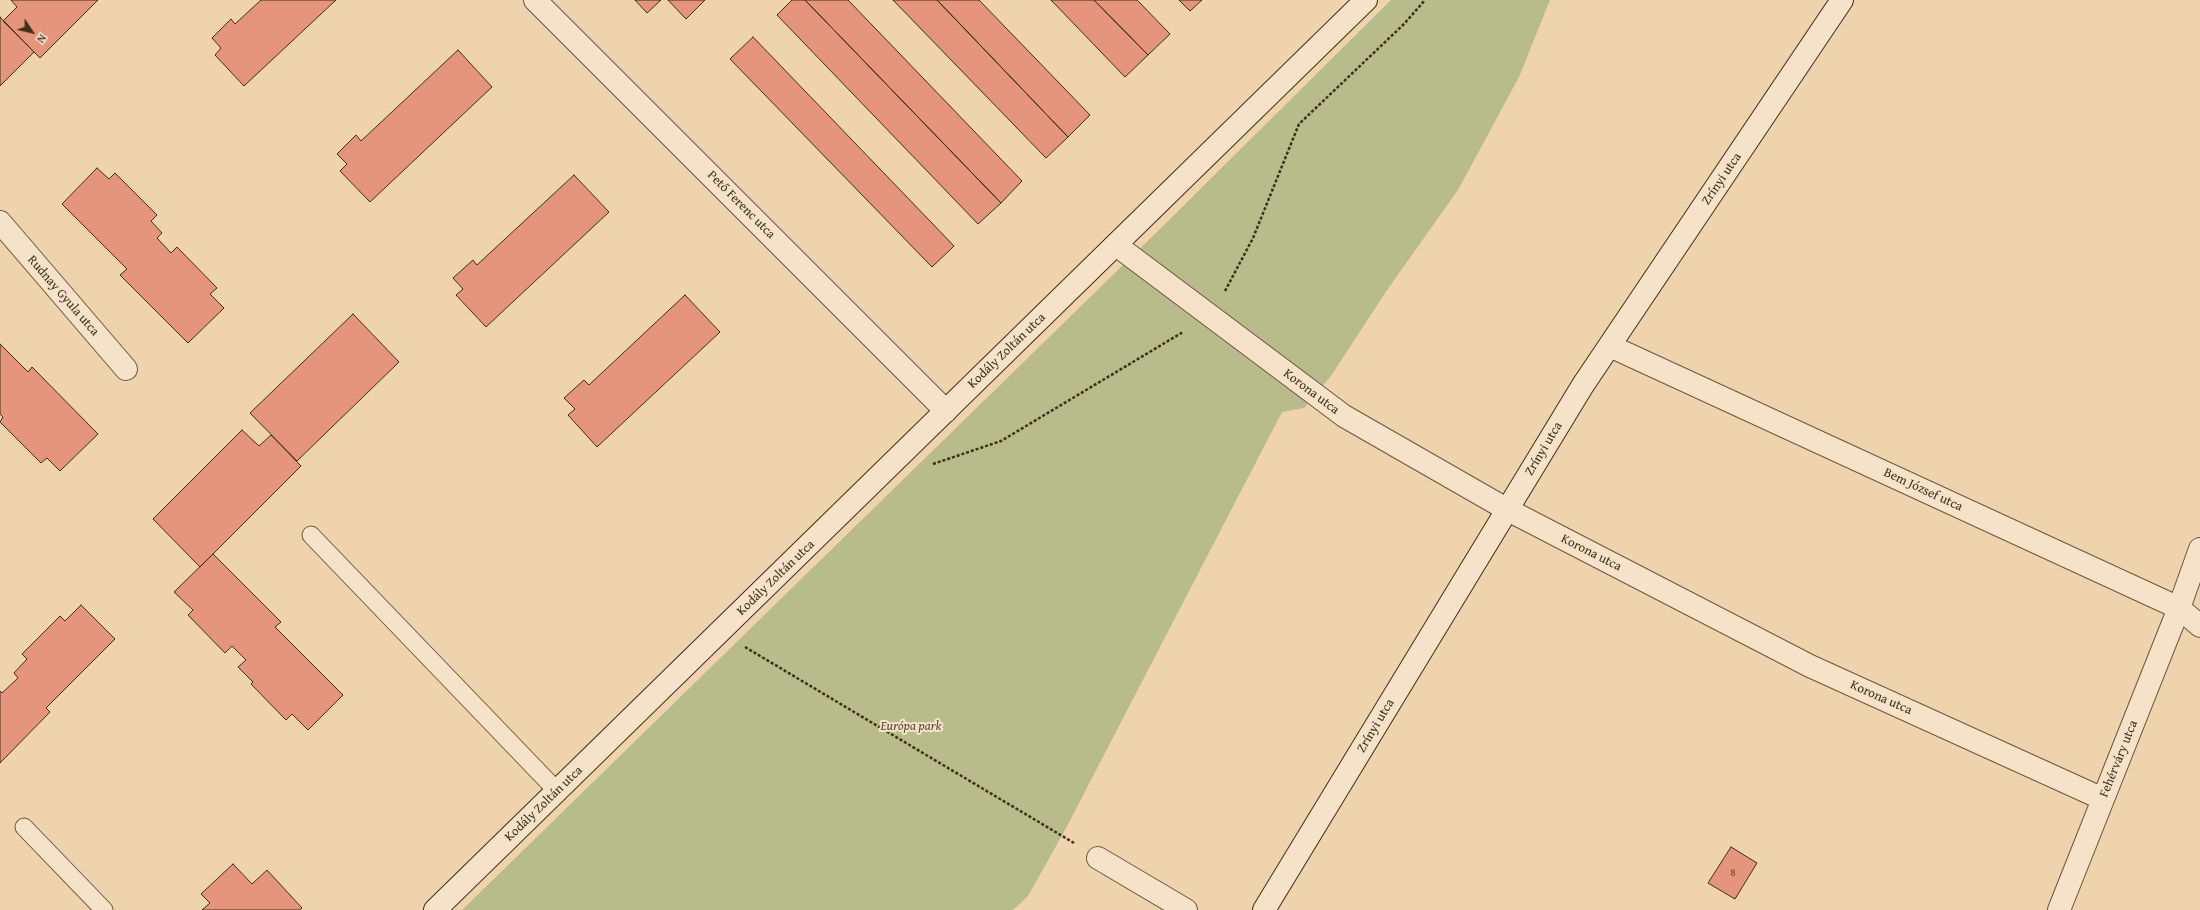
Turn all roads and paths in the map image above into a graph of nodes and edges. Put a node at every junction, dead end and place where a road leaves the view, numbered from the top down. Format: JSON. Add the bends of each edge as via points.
{"nodes":[{"id":1,"x":535,"y":0,"type":"edge"},
{"id":2,"x":1366,"y":0,"type":"edge"},
{"id":3,"x":1425,"y":0,"type":"edge"},
{"id":4,"x":1842,"y":0,"type":"edge"},
{"id":5,"x":0,"y":222,"type":"edge"},
{"id":6,"x":1116,"y":245,"type":"junction"},
{"id":7,"x":1207,"y":313,"type":"junction"},
{"id":8,"x":1610,"y":346,"type":"junction"},
{"id":9,"x":126,"y":369,"type":"dead end"},
{"id":10,"x":946,"y":411,"type":"junction"},
{"id":11,"x":932,"y":464,"type":"dead end"},
{"id":12,"x":1508,"y":510,"type":"junction"},
{"id":13,"x":311,"y":535,"type":"dead end"},
{"id":14,"x":2200,"y":549,"type":"edge"},
{"id":15,"x":2179,"y":608,"type":"junction"},
{"id":16,"x":2200,"y":626,"type":"edge"},
{"id":17,"x":720,"y":632,"type":"junction"},
{"id":18,"x":557,"y":791,"type":"junction"},
{"id":19,"x":2103,"y":799,"type":"junction"},
{"id":20,"x":24,"y":827,"type":"dead end"},
{"id":21,"x":1098,"y":858,"type":"joint"},
{"id":22,"x":104,"y":910,"type":"edge"},
{"id":23,"x":435,"y":910,"type":"edge"},
{"id":24,"x":1186,"y":910,"type":"edge"},
{"id":25,"x":1264,"y":910,"type":"edge"},
{"id":26,"x":2059,"y":910,"type":"edge"}],
"edges":[{"from":1,"to":10,"type":"street","name":"Pető Ferenc utca"},
{"from":2,"to":6,"type":"street","name":"Kodály Zoltán utca"},
{"from":3,"to":7,"type":"path","via":[[1404,24],[1299,124],[1253,238],[1218,304]]},
{"from":4,"to":8,"type":"street","name":"Zrínyi utca"},
{"from":5,"to":9,"type":"street","name":"Rudnay Gyula utca"},
{"from":6,"to":7,"type":"street","name":"Korona utca"},
{"from":6,"to":10,"type":"street","name":"Kodály Zoltán utca"},
{"from":7,"to":11,"type":"path","via":[[1192,326],[1000,441]]},
{"from":7,"to":12,"type":"street","name":"Korona utca","via":[[1344,416]]},
{"from":8,"to":12,"type":"street","name":"Zrínyi utca","via":[[1583,385]]},
{"from":8,"to":15,"type":"street","name":"Bem József utca"},
{"from":10,"to":17,"type":"street","name":"Kodály Zoltán utca"},
{"from":12,"to":19,"type":"street","name":"Korona utca","via":[[1810,666]]},
{"from":12,"to":25,"type":"street","name":"Zrínyi utca"},
{"from":13,"to":18,"type":"lane"},
{"from":14,"to":15,"type":"street"},
{"from":15,"to":16,"type":"street","name":"Bem József utca"},
{"from":15,"to":19,"type":"street","name":"Fehérváry utca"},
{"from":17,"to":18,"type":"street","name":"Kodály Zoltán utca"},
{"from":17,"to":21,"type":"path"},
{"from":18,"to":23,"type":"street","name":"Kodály Zoltán utca"},
{"from":19,"to":26,"type":"street","name":"Fehérváry utca"},
{"from":20,"to":22,"type":"lane"},
{"from":21,"to":24,"type":"street"}]}
